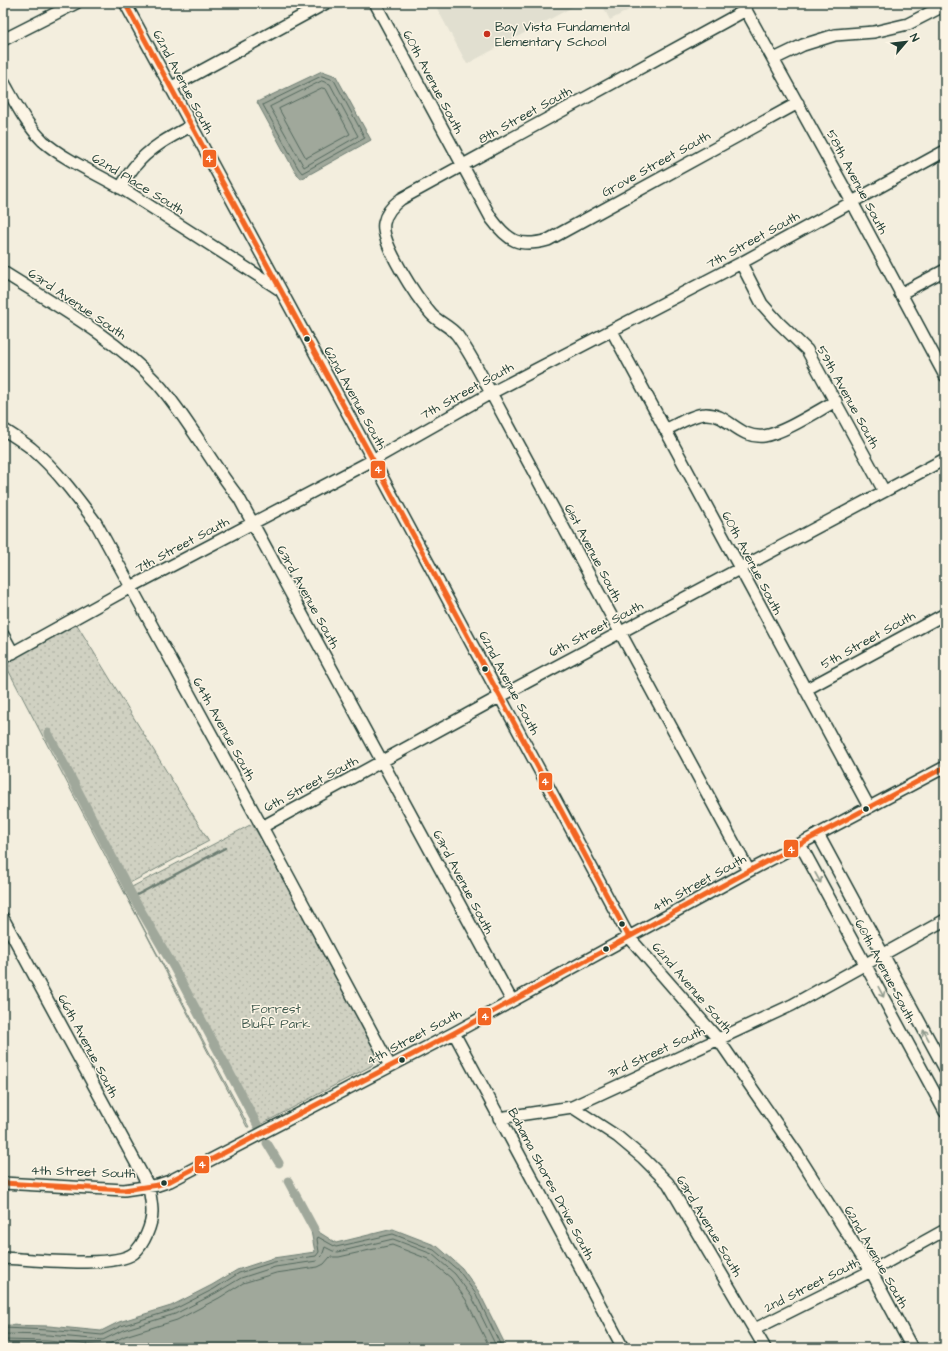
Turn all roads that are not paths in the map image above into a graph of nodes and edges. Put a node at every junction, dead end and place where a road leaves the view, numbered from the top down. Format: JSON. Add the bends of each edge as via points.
{"nodes":[{"id":1,"x":76,"y":3,"type":"edge"},
{"id":2,"x":125,"y":3,"type":"edge"},
{"id":3,"x":326,"y":3,"type":"edge"},
{"id":4,"x":374,"y":3,"type":"edge"},
{"id":5,"x":945,"y":5,"type":"edge"},
{"id":6,"x":744,"y":7,"type":"edge"},
{"id":7,"x":3,"y":40,"type":"edge"},
{"id":8,"x":774,"y":59,"type":"junction"},
{"id":9,"x":3,"y":81,"type":"edge"},
{"id":10,"x":170,"y":88,"type":"junction"},
{"id":11,"x":798,"y":103,"type":"junction"},
{"id":12,"x":191,"y":126,"type":"junction"},
{"id":13,"x":945,"y":151,"type":"edge"},
{"id":14,"x":462,"y":165,"type":"junction"},
{"id":15,"x":120,"y":188,"type":"junction"},
{"id":16,"x":852,"y":202,"type":"junction"},
{"id":17,"x":526,"y":243,"type":"joint"},
{"id":18,"x":741,"y":263,"type":"junction"},
{"id":19,"x":945,"y":270,"type":"edge"},
{"id":20,"x":3,"y":272,"type":"edge"},
{"id":21,"x":407,"y":281,"type":"joint"},
{"id":22,"x":280,"y":289,"type":"junction"},
{"id":23,"x":900,"y":294,"type":"junction"},
{"id":24,"x":612,"y":331,"type":"junction"},
{"id":25,"x":945,"y":376,"type":"edge"},
{"id":26,"x":491,"y":393,"type":"junction"},
{"id":27,"x":836,"y":400,"type":"junction"},
{"id":28,"x":3,"y":429,"type":"edge"},
{"id":29,"x":666,"y":430,"type":"junction"},
{"id":30,"x":945,"y":459,"type":"edge"},
{"id":31,"x":373,"y":460,"type":"junction"},
{"id":32,"x":884,"y":491,"type":"junction"},
{"id":33,"x":252,"y":524,"type":"junction"},
{"id":34,"x":739,"y":568,"type":"junction"},
{"id":35,"x":132,"y":587,"type":"junction"},
{"id":36,"x":945,"y":614,"type":"edge"},
{"id":37,"x":621,"y":632,"type":"junction"},
{"id":38,"x":3,"y":634,"type":"edge"},
{"id":39,"x":8,"y":655,"type":"edge"},
{"id":40,"x":805,"y":690,"type":"junction"},
{"id":41,"x":501,"y":696,"type":"junction"},
{"id":42,"x":382,"y":761,"type":"junction"},
{"id":43,"x":945,"y":767,"type":"edge"},
{"id":44,"x":869,"y":807,"type":"junction"},
{"id":45,"x":262,"y":827,"type":"junction"},
{"id":46,"x":818,"y":834,"type":"junction"},
{"id":47,"x":800,"y":844,"type":"junction"},
{"id":48,"x":749,"y":871,"type":"junction"},
{"id":49,"x":3,"y":918,"type":"edge"},
{"id":50,"x":945,"y":920,"type":"edge"},
{"id":51,"x":629,"y":937,"type":"junction"},
{"id":52,"x":882,"y":955,"type":"junction"},
{"id":53,"x":866,"y":964,"type":"junction"},
{"id":54,"x":512,"y":1001,"type":"junction"},
{"id":55,"x":454,"y":1033,"type":"junction"},
{"id":56,"x":718,"y":1039,"type":"junction"},
{"id":57,"x":390,"y":1066,"type":"junction"},
{"id":58,"x":945,"y":1069,"type":"edge"},
{"id":59,"x":572,"y":1107,"type":"junction"},
{"id":60,"x":945,"y":1112,"type":"edge"},
{"id":61,"x":499,"y":1118,"type":"junction"},
{"id":62,"x":3,"y":1183,"type":"edge"},
{"id":63,"x":149,"y":1187,"type":"junction"},
{"id":64,"x":945,"y":1230,"type":"edge"},
{"id":65,"x":3,"y":1258,"type":"edge"},
{"id":66,"x":871,"y":1271,"type":"junction"},
{"id":67,"x":755,"y":1329,"type":"junction"},
{"id":68,"x":624,"y":1348,"type":"edge"},
{"id":69,"x":765,"y":1348,"type":"edge"},
{"id":70,"x":912,"y":1348,"type":"edge"}],
"edges":[{"from":1,"to":7,"type":"street"},
{"from":2,"to":10,"type":"street","name":"62nd Avenue South"},
{"from":3,"to":10,"type":"street"},
{"from":4,"to":14,"type":"street","name":"60th Avenue South"},
{"from":5,"to":8,"type":"street","via":[[908,24],[874,32],[835,35],[803,45]]},
{"from":6,"to":8,"type":"street","name":"58th Avenue South"},
{"from":6,"to":14,"type":"street","name":"8th Street South"},
{"from":8,"to":11,"type":"street","name":"58th Avenue South"},
{"from":9,"to":15,"type":"street","name":"62nd Place South","via":[[23,117],[45,142],[59,153]]},
{"from":10,"to":12,"type":"street","name":"62nd Avenue South"},
{"from":11,"to":16,"type":"street","name":"58th Avenue South"},
{"from":11,"to":17,"type":"street","name":"Grove Street South","via":[[548,240]]},
{"from":12,"to":15,"type":"street","via":[[151,150],[135,166]]},
{"from":12,"to":22,"type":"street","name":"62nd Avenue South"},
{"from":13,"to":16,"type":"street","name":"7th Street South"},
{"from":14,"to":17,"type":"street","name":"60th Avenue South","via":[[501,231],[512,240]]},
{"from":14,"to":21,"type":"street","name":"8th Street South","via":[[401,199],[390,208],[383,224],[385,235],[389,248]]},
{"from":15,"to":22,"type":"street","name":"62nd Place South"},
{"from":16,"to":18,"type":"street","name":"7th Street South"},
{"from":16,"to":23,"type":"street","name":"58th Avenue South"},
{"from":18,"to":24,"type":"street","name":"7th Street South"},
{"from":18,"to":27,"type":"street","name":"59th Avenue South","via":[[762,304],[807,350]]},
{"from":19,"to":23,"type":"street"},
{"from":20,"to":33,"type":"street","name":"63rd Avenue South","via":[[109,340],[158,384],[239,498]]},
{"from":21,"to":26,"type":"street","name":"61st Avenue South","via":[[432,314],[455,333]]},
{"from":22,"to":31,"type":"street","name":"62nd Avenue South"},
{"from":23,"to":25,"type":"street","name":"58th Avenue South"},
{"from":24,"to":26,"type":"street","name":"7th Street South"},
{"from":24,"to":29,"type":"street","name":"60th Avenue South"},
{"from":26,"to":31,"type":"street","name":"7th Street South"},
{"from":26,"to":37,"type":"street","name":"61st Avenue South"},
{"from":27,"to":29,"type":"street","via":[[778,432],[764,436],[751,435],[735,429],[721,417],[705,414]]},
{"from":27,"to":32,"type":"street","name":"59th Avenue South"},
{"from":28,"to":35,"type":"street","name":"64th Avenue South","via":[[31,448],[76,496],[96,523]]},
{"from":29,"to":34,"type":"street","name":"60th Avenue South"},
{"from":30,"to":32,"type":"street","name":"6th Street South"},
{"from":31,"to":33,"type":"street","name":"7th Street South"},
{"from":31,"to":41,"type":"street","name":"62nd Avenue South"},
{"from":32,"to":34,"type":"street","name":"6th Street South"},
{"from":33,"to":35,"type":"street","name":"7th Street South"},
{"from":33,"to":42,"type":"street","name":"63rd Avenue South"},
{"from":34,"to":37,"type":"street","name":"6th Street South"},
{"from":34,"to":40,"type":"street","name":"60th Avenue South"},
{"from":35,"to":39,"type":"street","name":"7th Street South"},
{"from":35,"to":45,"type":"street","name":"64th Avenue South"},
{"from":36,"to":40,"type":"street","name":"5th Street South"},
{"from":37,"to":41,"type":"street","name":"6th Street South"},
{"from":37,"to":48,"type":"street","name":"61st Avenue South"},
{"from":38,"to":39,"type":"street"},
{"from":40,"to":44,"type":"street","name":"60th Avenue South"},
{"from":41,"to":42,"type":"street","name":"6th Street South"},
{"from":41,"to":51,"type":"street","name":"62nd Avenue South"},
{"from":42,"to":45,"type":"street","name":"6th Street South"},
{"from":42,"to":54,"type":"street","name":"63rd Avenue South"},
{"from":43,"to":44,"type":"street","name":"4th Street South"},
{"from":44,"to":46,"type":"street","name":"4th Street South"},
{"from":45,"to":57,"type":"street","name":"64th Avenue South"},
{"from":46,"to":47,"type":"street","name":"4th Street South"},
{"from":46,"to":52,"type":"street","name":"60th Avenue South"},
{"from":47,"to":48,"type":"street","name":"4th Street South"},
{"from":47,"to":53,"type":"street","name":"60th Avenue South","one_way":true},
{"from":48,"to":51,"type":"street","name":"4th Street South"},
{"from":49,"to":63,"type":"street","name":"66th Avenue South"},
{"from":50,"to":52,"type":"street","name":"3rd Street South"},
{"from":51,"to":54,"type":"street","name":"4th Street South"},
{"from":51,"to":56,"type":"street","name":"62nd Avenue South"},
{"from":52,"to":53,"type":"street","name":"3rd Street South"},
{"from":58,"to":52,"type":"street","name":"60th Avenue South","one_way":true},
{"from":53,"to":56,"type":"street","name":"3rd Street South","via":[[792,1005]]},
{"from":53,"to":60,"type":"street","name":"60th Avenue South","one_way":true},
{"from":54,"to":55,"type":"street","name":"4th Street South"},
{"from":55,"to":57,"type":"street","name":"4th Street South"},
{"from":55,"to":61,"type":"street","name":"Bahama Shores Drive South"},
{"from":56,"to":59,"type":"street","name":"3rd Street South"},
{"from":56,"to":66,"type":"street","name":"62nd Avenue South","via":[[796,1152]]},
{"from":57,"to":63,"type":"street","name":"4th Street South","via":[[180,1177]]},
{"from":59,"to":61,"type":"street","name":"3rd Street South"},
{"from":59,"to":67,"type":"street","name":"63rd Avenue South","via":[[618,1137],[668,1183]]},
{"from":61,"to":68,"type":"street","name":"Bahama Shores Drive South"},
{"from":62,"to":63,"type":"street","name":"4th Street South","via":[[124,1190]]},
{"from":63,"to":65,"type":"street","via":[[152,1212],[148,1228],[142,1243],[122,1260],[95,1262]]},
{"from":64,"to":66,"type":"street","name":"2nd Street South"},
{"from":66,"to":67,"type":"street","name":"2nd Street South"},
{"from":66,"to":70,"type":"street","name":"62nd Avenue South"},
{"from":67,"to":69,"type":"street","name":"63rd Avenue South"}]}
